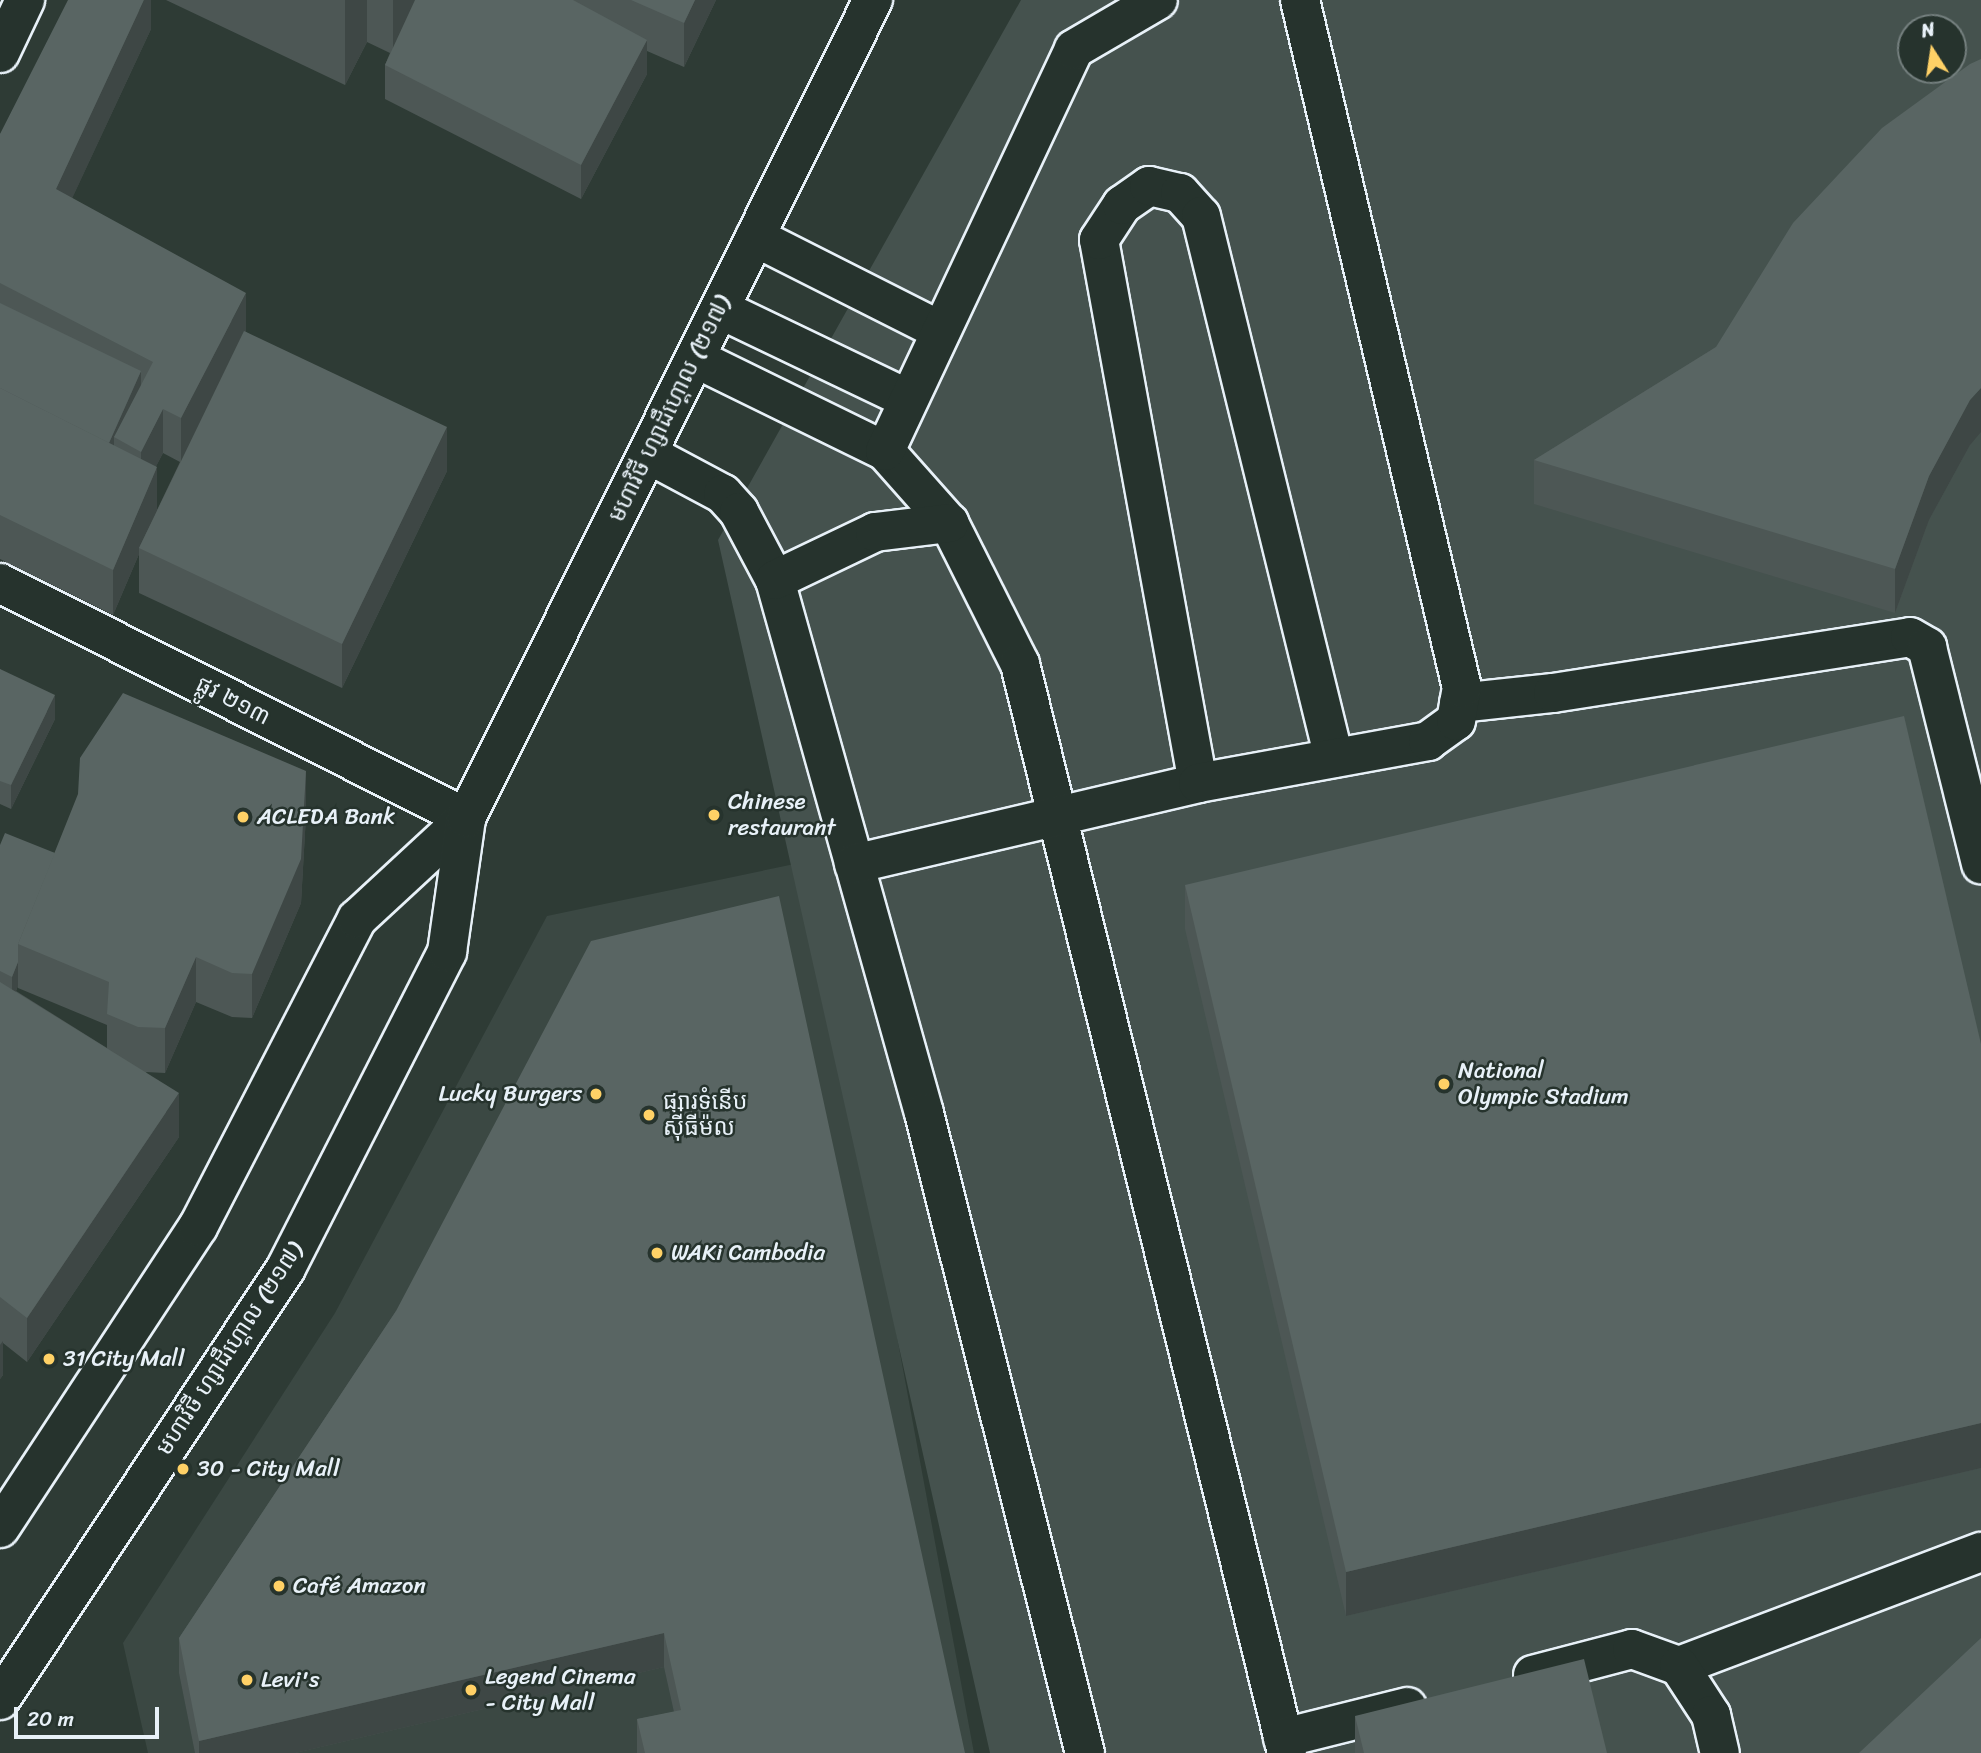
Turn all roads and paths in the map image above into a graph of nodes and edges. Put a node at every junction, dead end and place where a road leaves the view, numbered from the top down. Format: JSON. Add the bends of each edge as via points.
{"nodes":[{"id":1,"x":25,"y":0,"type":"edge"},
{"id":2,"x":873,"y":0,"type":"edge"},
{"id":3,"x":1158,"y":0,"type":"edge"},
{"id":4,"x":1300,"y":0,"type":"edge"},
{"id":5,"x":0,"y":53,"type":"edge"},
{"id":6,"x":755,"y":237,"type":"junction"},
{"id":7,"x":720,"y":309,"type":"junction"},
{"id":8,"x":939,"y":330,"type":"junction"},
{"id":9,"x":695,"y":358,"type":"junction"},
{"id":10,"x":908,"y":399,"type":"junction"},
{"id":11,"x":885,"y":451,"type":"junction"},
{"id":12,"x":648,"y":454,"type":"junction"},
{"id":13,"x":949,"y":523,"type":"junction"},
{"id":14,"x":775,"y":580,"type":"junction"},
{"id":15,"x":0,"y":583,"type":"edge"},
{"id":16,"x":1459,"y":703,"type":"junction"},
{"id":17,"x":1334,"y":758,"type":"junction"},
{"id":18,"x":1198,"y":783,"type":"junction"},
{"id":19,"x":1055,"y":815,"type":"junction"},
{"id":20,"x":466,"y":818,"type":"junction"},
{"id":21,"x":854,"y":864,"type":"junction"},
{"id":22,"x":1981,"y":864,"type":"edge"},
{"id":23,"x":0,"y":1528,"type":"edge"},
{"id":24,"x":1981,"y":1552,"type":"edge"},
{"id":25,"x":1679,"y":1666,"type":"junction"},
{"id":26,"x":1498,"y":1684,"type":"edge"},
{"id":27,"x":1444,"y":1697,"type":"edge"},
{"id":28,"x":0,"y":1700,"type":"edge"},
{"id":29,"x":1285,"y":1746,"type":"edge"},
{"id":30,"x":1085,"y":1753,"type":"edge"},
{"id":31,"x":1720,"y":1753,"type":"edge"}],
"edges":[{"from":1,"to":5,"type":"main road"},
{"from":2,"to":6,"type":"main road","name":"មហាវិថី ហ្សាដឹហ្គោល (២១៧)"},
{"from":3,"to":8,"type":"main road","via":[[1074,49]]},
{"from":4,"to":16,"type":"main road","via":[[1461,688]]},
{"from":6,"to":7,"type":"main road","name":"មហាវិថី ហ្សាដឹហ្គោល (២១៧)"},
{"from":6,"to":8,"type":"main road"},
{"from":7,"to":9,"type":"main road","name":"មហាវិថី ហ្សាដឹហ្គោល (២១៧)"},
{"from":7,"to":10,"type":"main road"},
{"from":8,"to":10,"type":"main road"},
{"from":9,"to":11,"type":"main road"},
{"from":9,"to":12,"type":"main road","name":"មហាវិថី ហ្សាដឹហ្គោល (២១៧)"},
{"from":10,"to":11,"type":"main road"},
{"from":11,"to":13,"type":"main road"},
{"from":12,"to":14,"type":"main road","via":[[723,494],[739,512]]},
{"from":12,"to":20,"type":"main road","name":"មហាវិថី ហ្សាដឹហ្គោល (២១៧)"},
{"from":13,"to":14,"type":"main road","via":[[875,532]]},
{"from":13,"to":19,"type":"main road","via":[[1020,664]]},
{"from":14,"to":21,"type":"main road"},
{"from":15,"to":20,"type":"main road","name":"ផ្លូវ ២១៣"},
{"from":16,"to":17,"type":"main road","via":[[1456,721],[1428,741]]},
{"from":16,"to":22,"type":"main road","via":[[1553,693],[1910,637],[1927,647]]},
{"from":17,"to":18,"type":"main road"},
{"from":17,"to":18,"type":"main road","via":[[1201,216],[1180,193],[1149,186],[1122,205],[1099,240]]},
{"from":18,"to":19,"type":"main road"},
{"from":19,"to":21,"type":"main road"},
{"from":19,"to":29,"type":"main road"},
{"from":20,"to":23,"type":"main road","name":"មហាវិថី ហ្សាដឹហ្គោល (២១៧)","via":[[357,919],[198,1227]]},
{"from":20,"to":28,"type":"main road","name":"មហាវិថី ហ្សាដឹហ្គោល (២១៧)","via":[[447,952],[286,1268]]},
{"from":21,"to":30,"type":"main road","via":[[924,1113]]},
{"from":24,"to":25,"type":"main road"},
{"from":25,"to":26,"type":"main road","via":[[1632,1649]]},
{"from":25,"to":31,"type":"main road","via":[[1711,1715]]},
{"from":27,"to":29,"type":"main road"}]}
